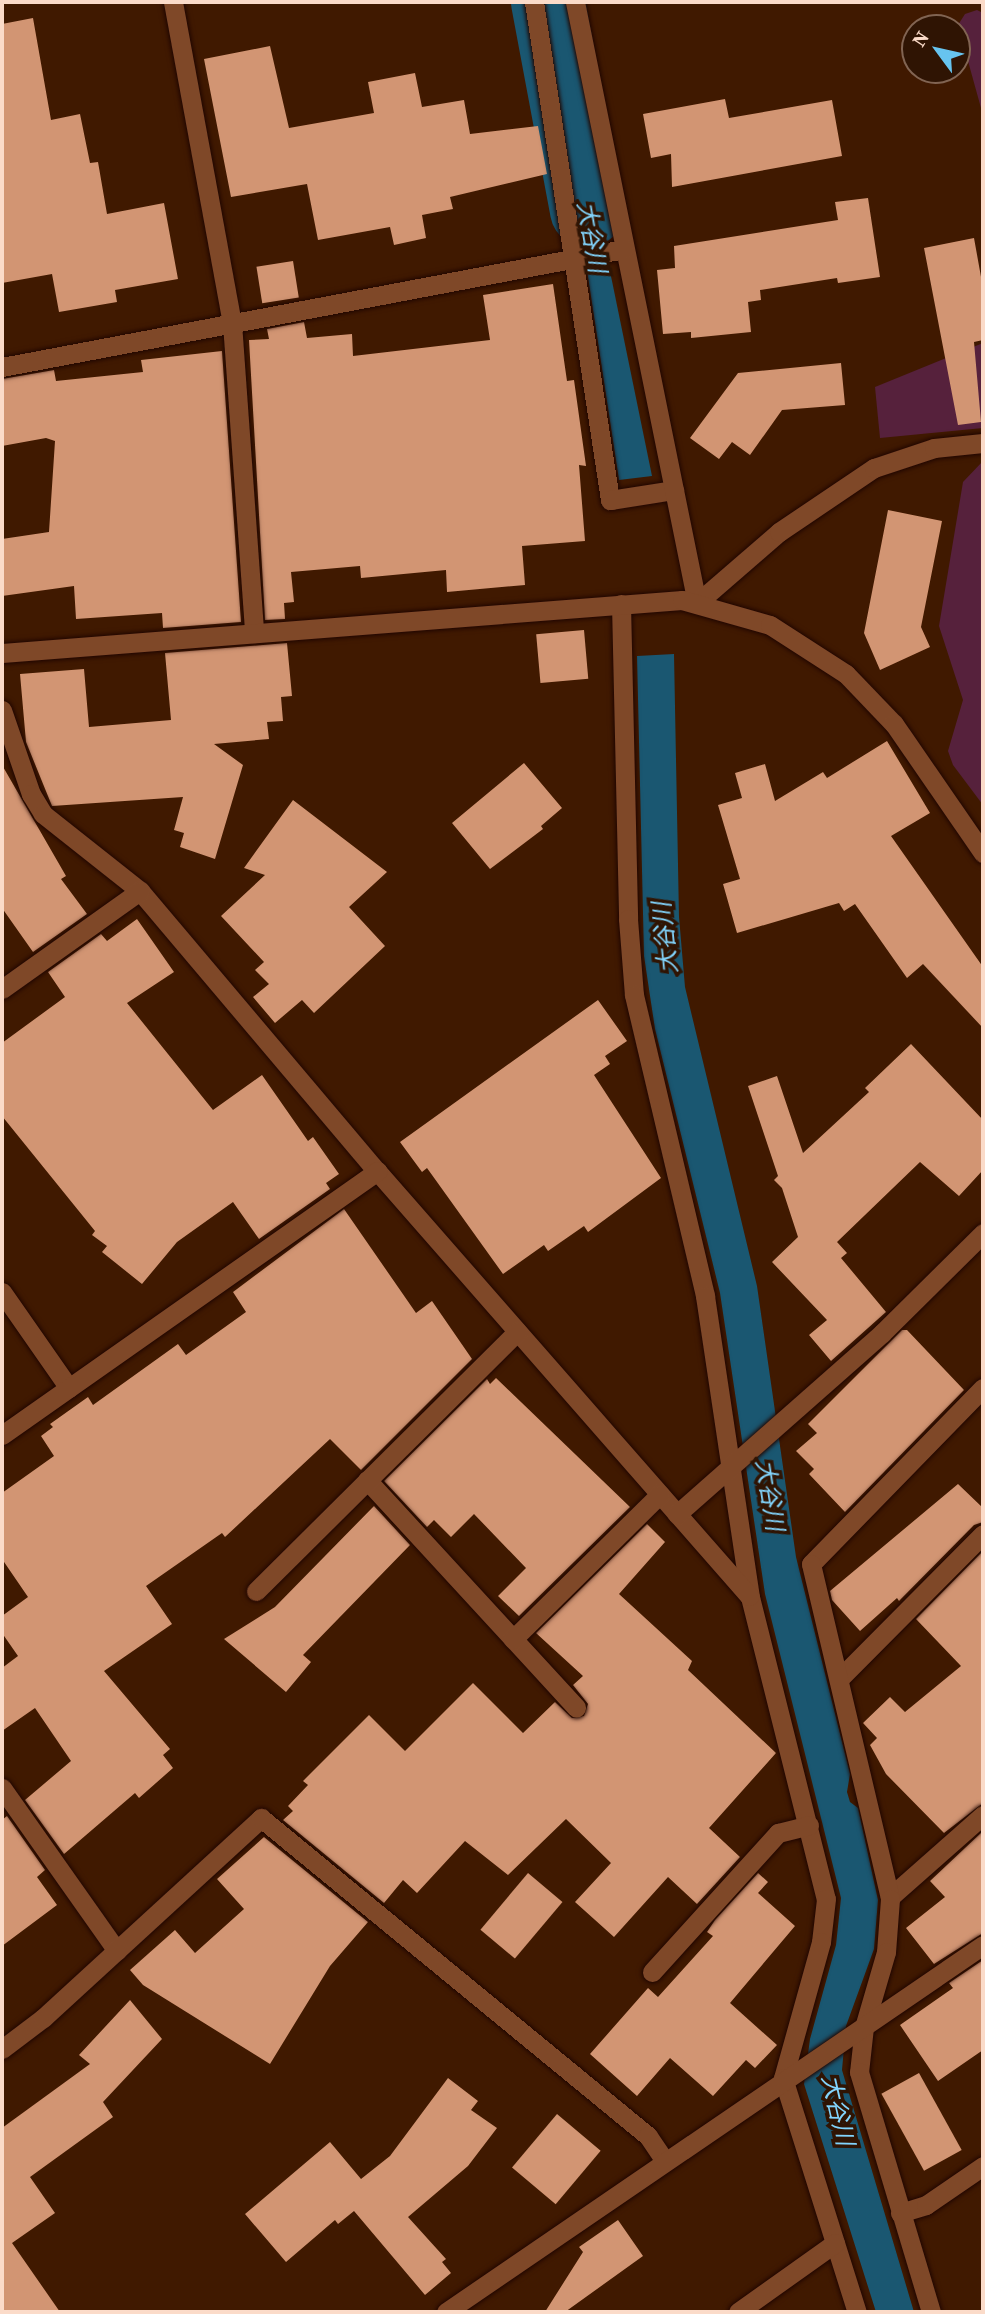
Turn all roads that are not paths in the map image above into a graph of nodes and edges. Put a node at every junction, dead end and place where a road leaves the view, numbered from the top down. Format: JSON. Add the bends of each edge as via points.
{"nodes":[{"id":1,"x":173,"y":2,"type":"edge"},
{"id":2,"x":534,"y":2,"type":"edge"},
{"id":3,"x":575,"y":2,"type":"edge"},
{"id":4,"x":617,"y":250,"type":"junction"},
{"id":5,"x":577,"y":258,"type":"junction"},
{"id":6,"x":232,"y":323,"type":"junction"},
{"id":7,"x":2,"y":367,"type":"edge"},
{"id":8,"x":983,"y":443,"type":"edge"},
{"id":9,"x":674,"y":490,"type":"junction"},
{"id":10,"x":696,"y":603,"type":"junction"},
{"id":11,"x":621,"y":604,"type":"junction"},
{"id":12,"x":254,"y":633,"type":"junction"},
{"id":13,"x":2,"y":653,"type":"edge"},
{"id":14,"x":2,"y":710,"type":"edge"},
{"id":15,"x":983,"y":853,"type":"edge"},
{"id":16,"x":140,"y":891,"type":"junction"},
{"id":17,"x":2,"y":989,"type":"edge"},
{"id":18,"x":377,"y":1171,"type":"junction"},
{"id":19,"x":983,"y":1233,"type":"edge"},
{"id":20,"x":2,"y":1292,"type":"edge"},
{"id":21,"x":517,"y":1332,"type":"junction"},
{"id":22,"x":69,"y":1388,"type":"junction"},
{"id":23,"x":983,"y":1388,"type":"edge"},
{"id":24,"x":2,"y":1435,"type":"edge"},
{"id":25,"x":736,"y":1463,"type":"junction"},
{"id":26,"x":367,"y":1480,"type":"junction"},
{"id":27,"x":660,"y":1494,"type":"junction"},
{"id":28,"x":677,"y":1514,"type":"junction"},
{"id":29,"x":983,"y":1534,"type":"edge"},
{"id":30,"x":256,"y":1591,"type":"dead end"},
{"id":31,"x":750,"y":1597,"type":"junction"},
{"id":32,"x":513,"y":1639,"type":"junction"},
{"id":33,"x":839,"y":1679,"type":"junction"},
{"id":34,"x":576,"y":1707,"type":"dead end"},
{"id":35,"x":2,"y":1788,"type":"edge"},
{"id":36,"x":983,"y":1815,"type":"edge"},
{"id":37,"x":809,"y":1825,"type":"junction"},
{"id":38,"x":890,"y":1897,"type":"junction"},
{"id":39,"x":983,"y":1945,"type":"edge"},
{"id":40,"x":117,"y":1951,"type":"junction"},
{"id":41,"x":652,"y":1972,"type":"dead end"},
{"id":42,"x":857,"y":2031,"type":"junction"},
{"id":43,"x":2,"y":2049,"type":"edge"},
{"id":44,"x":783,"y":2078,"type":"junction"},
{"id":45,"x":664,"y":2160,"type":"junction"},
{"id":46,"x":983,"y":2166,"type":"edge"},
{"id":47,"x":900,"y":2213,"type":"junction"},
{"id":48,"x":835,"y":2243,"type":"junction"},
{"id":49,"x":446,"y":2312,"type":"edge"},
{"id":50,"x":738,"y":2312,"type":"edge"},
{"id":51,"x":857,"y":2312,"type":"edge"},
{"id":52,"x":931,"y":2312,"type":"edge"}],
"edges":[{"from":1,"to":6,"type":"street"},
{"from":2,"to":5,"type":"street"},
{"from":3,"to":4,"type":"street"},
{"from":4,"to":5,"type":"street"},
{"from":4,"to":9,"type":"street"},
{"from":5,"to":6,"type":"street"},
{"from":5,"to":9,"type":"street","via":[[610,500]]},
{"from":6,"to":7,"type":"street"},
{"from":6,"to":12,"type":"street"},
{"from":8,"to":10,"type":"street","via":[[934,448],[874,468],[779,533]]},
{"from":9,"to":10,"type":"street"},
{"from":10,"to":11,"type":"street"},
{"from":10,"to":15,"type":"street","via":[[770,625],[846,674],[894,724]]},
{"from":11,"to":12,"type":"street"},
{"from":11,"to":25,"type":"street","via":[[634,995],[705,1296]]},
{"from":12,"to":13,"type":"street"},
{"from":14,"to":16,"type":"street","via":[[31,794],[43,814]]},
{"from":16,"to":17,"type":"street"},
{"from":16,"to":18,"type":"street"},
{"from":18,"to":21,"type":"street"},
{"from":18,"to":22,"type":"street"},
{"from":19,"to":25,"type":"street","via":[[898,1318]]},
{"from":20,"to":22,"type":"street"},
{"from":21,"to":26,"type":"street"},
{"from":21,"to":27,"type":"street"},
{"from":22,"to":24,"type":"street"},
{"from":23,"to":33,"type":"street","via":[[811,1564]]},
{"from":25,"to":28,"type":"street"},
{"from":25,"to":31,"type":"street"},
{"from":26,"to":30,"type":"street"},
{"from":26,"to":32,"type":"street"},
{"from":27,"to":28,"type":"street"},
{"from":27,"to":32,"type":"street"},
{"from":28,"to":31,"type":"street"},
{"from":29,"to":33,"type":"street"},
{"from":31,"to":37,"type":"street"},
{"from":32,"to":34,"type":"street"},
{"from":33,"to":38,"type":"street"},
{"from":35,"to":40,"type":"street"},
{"from":36,"to":38,"type":"street"},
{"from":37,"to":41,"type":"street","via":[[778,1833]]},
{"from":37,"to":44,"type":"street","via":[[823,1878],[825,1921]]},
{"from":38,"to":42,"type":"street","via":[[886,1952]]},
{"from":39,"to":42,"type":"street"},
{"from":40,"to":43,"type":"street"},
{"from":40,"to":45,"type":"street","via":[[261,1818],[648,2136]]},
{"from":42,"to":44,"type":"street"},
{"from":42,"to":47,"type":"street","via":[[863,2095]]},
{"from":44,"to":45,"type":"street"},
{"from":44,"to":48,"type":"street"},
{"from":45,"to":49,"type":"street"},
{"from":46,"to":47,"type":"street","via":[[926,2205]]},
{"from":47,"to":52,"type":"street"},
{"from":48,"to":50,"type":"street"},
{"from":48,"to":51,"type":"street"}]}
